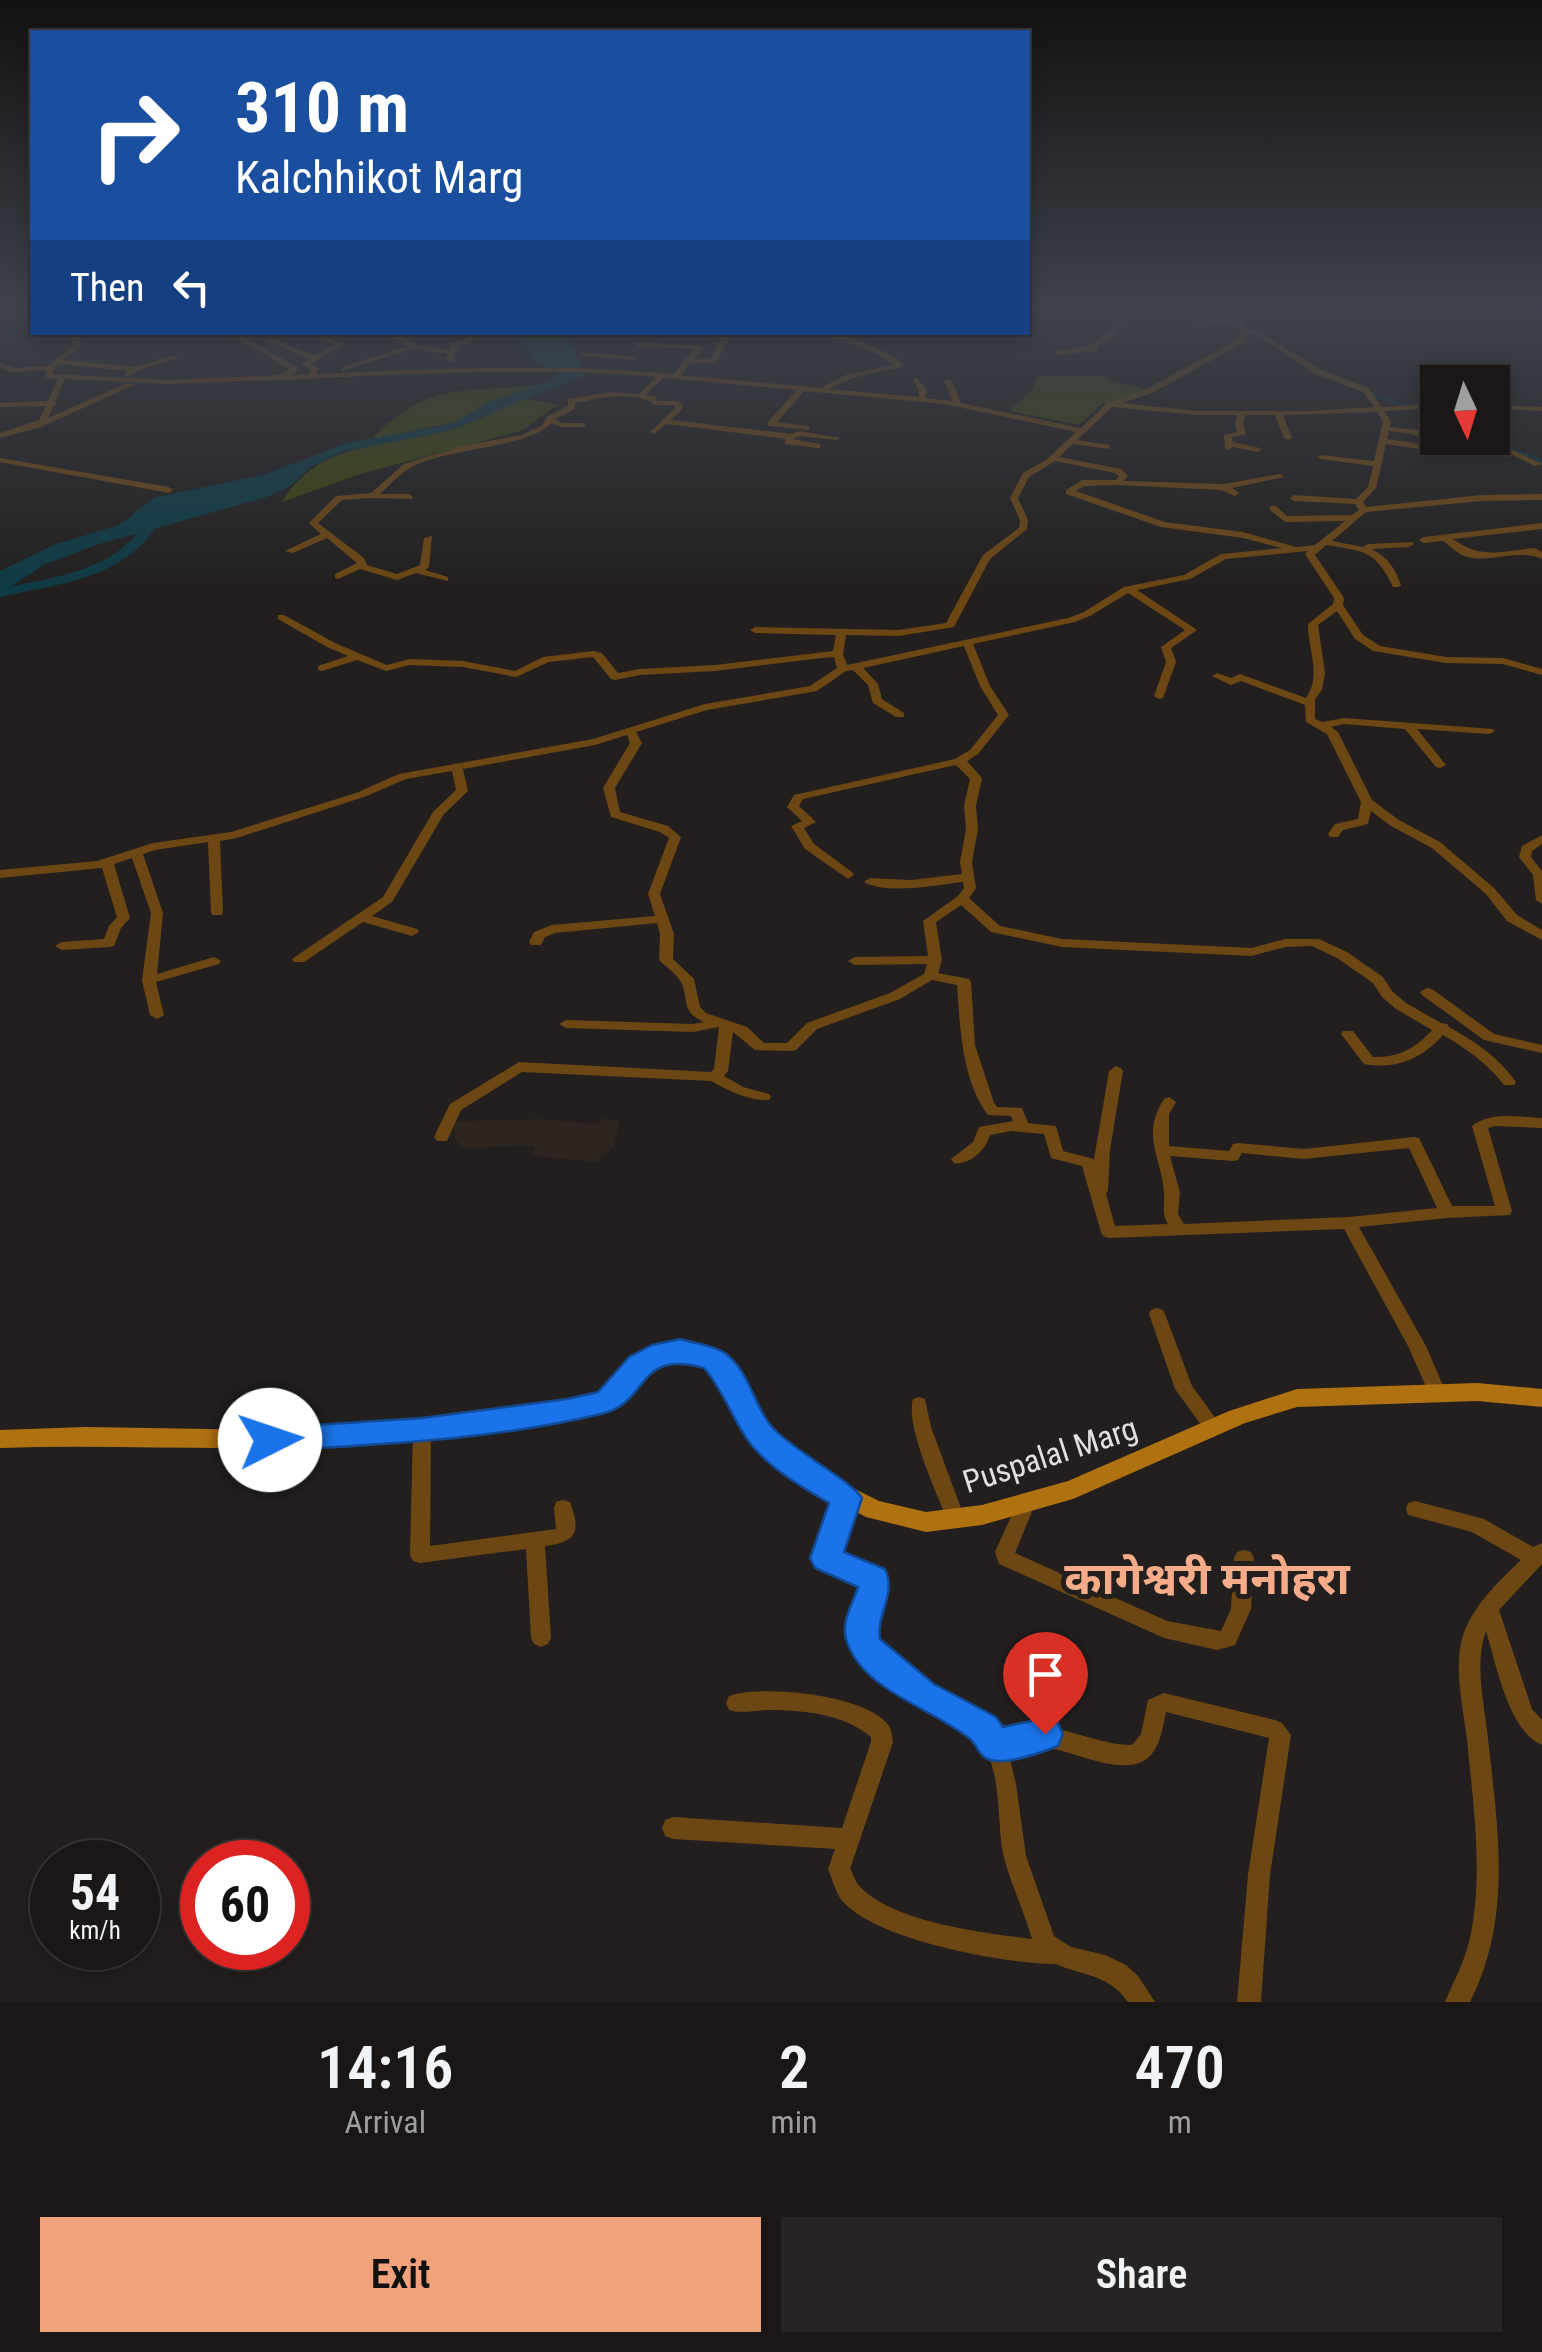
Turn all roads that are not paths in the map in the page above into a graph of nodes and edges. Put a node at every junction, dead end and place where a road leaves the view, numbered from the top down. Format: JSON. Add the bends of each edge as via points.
{"nodes":[{"id":1,"x":86,"y":403,"type":"edge"},
{"id":2,"x":572,"y":403,"type":"edge"},
{"id":3,"x":663,"y":403,"type":"edge"},
{"id":4,"x":789,"y":403,"type":"edge"},
{"id":5,"x":953,"y":403,"type":"edge"},
{"id":6,"x":1378,"y":403,"type":"edge"},
{"id":7,"x":53,"y":404,"type":"joint"},
{"id":8,"x":957,"y":404,"type":"joint"},
{"id":9,"x":1110,"y":404,"type":"joint"},
{"id":10,"x":0,"y":405,"type":"edge"},
{"id":11,"x":1380,"y":408,"type":"junction"},
{"id":12,"x":1420,"y":408,"type":"edge"},
{"id":13,"x":1510,"y":408,"type":"edge"},
{"id":14,"x":1542,"y":409,"type":"edge"},
{"id":15,"x":1243,"y":413,"type":"junction"},
{"id":16,"x":1278,"y":413,"type":"junction"},
{"id":17,"x":551,"y":420,"type":"junction"},
{"id":18,"x":666,"y":422,"type":"junction"},
{"id":19,"x":38,"y":424,"type":"junction"},
{"id":20,"x":770,"y":424,"type":"junction"},
{"id":21,"x":582,"y":426,"type":"dead end"},
{"id":22,"x":1078,"y":430,"type":"junction"},
{"id":23,"x":1388,"y":430,"type":"junction"},
{"id":24,"x":654,"y":432,"type":"dead end"},
{"id":25,"x":757,"y":432,"type":"junction"},
{"id":26,"x":0,"y":436,"type":"edge"},
{"id":27,"x":792,"y":437,"type":"junction"},
{"id":28,"x":1288,"y":438,"type":"dead end"},
{"id":29,"x":1384,"y":440,"type":"junction"},
{"id":30,"x":1069,"y":441,"type":"junction"},
{"id":31,"x":817,"y":446,"type":"dead end"},
{"id":32,"x":1106,"y":447,"type":"dead end"},
{"id":33,"x":1257,"y":450,"type":"dead end"},
{"id":34,"x":1510,"y":451,"type":"edge"},
{"id":35,"x":1053,"y":458,"type":"junction"},
{"id":36,"x":1321,"y":458,"type":"dead end"},
{"id":37,"x":0,"y":460,"type":"edge"},
{"id":38,"x":1374,"y":464,"type":"junction"},
{"id":39,"x":1538,"y":464,"type":"dead end"},
{"id":40,"x":1280,"y":477,"type":"dead end"},
{"id":41,"x":1118,"y":482,"type":"junction"},
{"id":42,"x":1222,"y":488,"type":"junction"},
{"id":43,"x":169,"y":490,"type":"dead end"},
{"id":44,"x":1235,"y":493,"type":"dead end"},
{"id":45,"x":372,"y":495,"type":"junction"},
{"id":46,"x":410,"y":496,"type":"dead end"},
{"id":47,"x":1294,"y":498,"type":"dead end"},
{"id":48,"x":1542,"y":498,"type":"edge"},
{"id":49,"x":1361,"y":506,"type":"junction"},
{"id":50,"x":1273,"y":508,"type":"dead end"},
{"id":51,"x":1354,"y":518,"type":"junction"},
{"id":52,"x":1542,"y":526,"type":"edge"},
{"id":53,"x":326,"y":535,"type":"junction"},
{"id":54,"x":1445,"y":537,"type":"junction"},
{"id":55,"x":429,"y":538,"type":"dead end"},
{"id":56,"x":1424,"y":540,"type":"dead end"},
{"id":57,"x":1318,"y":545,"type":"junction"},
{"id":58,"x":1368,"y":548,"type":"junction"},
{"id":59,"x":1295,"y":549,"type":"junction"},
{"id":60,"x":290,"y":552,"type":"dead end"},
{"id":61,"x":1466,"y":553,"type":"junction"},
{"id":62,"x":1418,"y":556,"type":"dead end"},
{"id":63,"x":1542,"y":556,"type":"edge"},
{"id":64,"x":361,"y":564,"type":"junction"},
{"id":65,"x":1478,"y":566,"type":"dead end"},
{"id":66,"x":418,"y":571,"type":"junction"},
{"id":67,"x":338,"y":576,"type":"dead end"},
{"id":68,"x":445,"y":580,"type":"dead end"},
{"id":69,"x":1396,"y":584,"type":"dead end"},
{"id":70,"x":1129,"y":588,"type":"junction"},
{"id":71,"x":1338,"y":605,"type":"junction"},
{"id":72,"x":281,"y":617,"type":"dead end"},
{"id":73,"x":755,"y":630,"type":"dead end"},
{"id":74,"x":842,"y":632,"type":"junction"},
{"id":75,"x":968,"y":644,"type":"junction"},
{"id":76,"x":838,"y":654,"type":"junction"},
{"id":77,"x":358,"y":656,"type":"junction"},
{"id":78,"x":322,"y":668,"type":"dead end"},
{"id":79,"x":850,"y":668,"type":"junction"},
{"id":80,"x":1542,"y":672,"type":"edge"},
{"id":81,"x":1217,"y":676,"type":"dead end"},
{"id":82,"x":1159,"y":696,"type":"dead end"},
{"id":83,"x":1310,"y":703,"type":"junction"},
{"id":84,"x":900,"y":715,"type":"dead end"},
{"id":85,"x":1320,"y":726,"type":"junction"},
{"id":86,"x":1409,"y":726,"type":"junction"},
{"id":87,"x":630,"y":731,"type":"junction"},
{"id":88,"x":1489,"y":731,"type":"dead end"},
{"id":89,"x":961,"y":761,"type":"junction"},
{"id":90,"x":1440,"y":765,"type":"dead end"},
{"id":91,"x":457,"y":767,"type":"junction"},
{"id":92,"x":1367,"y":802,"type":"junction"},
{"id":93,"x":1334,"y":834,"type":"dead end"},
{"id":94,"x":214,"y":839,"type":"junction"},
{"id":95,"x":1542,"y":839,"type":"edge"},
{"id":96,"x":136,"y":852,"type":"junction"},
{"id":97,"x":107,"y":863,"type":"junction"},
{"id":98,"x":0,"y":874,"type":"edge"},
{"id":99,"x":848,"y":875,"type":"dead end"},
{"id":100,"x":970,"y":878,"type":"junction"},
{"id":101,"x":870,"y":882,"type":"dead end"},
{"id":102,"x":962,"y":899,"type":"junction"},
{"id":103,"x":1542,"y":900,"type":"edge"},
{"id":104,"x":216,"y":912,"type":"dead end"},
{"id":105,"x":364,"y":918,"type":"junction"},
{"id":106,"x":659,"y":919,"type":"junction"},
{"id":107,"x":412,"y":932,"type":"dead end"},
{"id":108,"x":1542,"y":936,"type":"edge"},
{"id":109,"x":536,"y":942,"type":"dead end"},
{"id":110,"x":62,"y":946,"type":"dead end"},
{"id":111,"x":300,"y":958,"type":"dead end"},
{"id":112,"x":855,"y":961,"type":"dead end"},
{"id":113,"x":214,"y":962,"type":"dead end"},
{"id":114,"x":932,"y":968,"type":"junction"},
{"id":115,"x":149,"y":980,"type":"junction"},
{"id":116,"x":1427,"y":992,"type":"dead end"},
{"id":117,"x":157,"y":1015,"type":"dead end"},
{"id":118,"x":566,"y":1024,"type":"dead end"},
{"id":119,"x":723,"y":1025,"type":"junction"},
{"id":120,"x":1442,"y":1026,"type":"junction"},
{"id":121,"x":1348,"y":1034,"type":"dead end"},
{"id":122,"x":1542,"y":1049,"type":"edge"},
{"id":123,"x":1116,"y":1071,"type":"dead end"},
{"id":124,"x":714,"y":1077,"type":"junction"},
{"id":125,"x":1509,"y":1082,"type":"dead end"},
{"id":126,"x":764,"y":1097,"type":"dead end"},
{"id":127,"x":1169,"y":1102,"type":"dead end"},
{"id":128,"x":1542,"y":1123,"type":"edge"},
{"id":129,"x":1022,"y":1126,"type":"junction"},
{"id":130,"x":442,"y":1137,"type":"dead end"},
{"id":131,"x":1162,"y":1150,"type":"junction"},
{"id":132,"x":959,"y":1159,"type":"dead end"},
{"id":133,"x":1100,"y":1196,"type":"junction"},
{"id":134,"x":1447,"y":1212,"type":"junction"},
{"id":135,"x":1349,"y":1222,"type":"junction"},
{"id":136,"x":1178,"y":1227,"type":"junction"},
{"id":137,"x":1157,"y":1314,"type":"dead end"},
{"id":138,"x":1438,"y":1395,"type":"junction"},
{"id":139,"x":1542,"y":1398,"type":"edge"},
{"id":140,"x":919,"y":1404,"type":"dead end"},
{"id":141,"x":1213,"y":1428,"type":"junction"},
{"id":142,"x":422,"y":1430,"type":"junction"},
{"id":143,"x":0,"y":1439,"type":"edge"},
{"id":144,"x":846,"y":1498,"type":"junction"},
{"id":145,"x":1026,"y":1504,"type":"junction"},
{"id":146,"x":563,"y":1508,"type":"dead end"},
{"id":147,"x":1415,"y":1509,"type":"dead end"},
{"id":148,"x":956,"y":1519,"type":"junction"},
{"id":149,"x":535,"y":1540,"type":"junction"},
{"id":150,"x":1538,"y":1555,"type":"edge"},
{"id":151,"x":1244,"y":1558,"type":"dead end"},
{"id":152,"x":1488,"y":1610,"type":"junction"},
{"id":153,"x":541,"y":1638,"type":"dead end"},
{"id":154,"x":736,"y":1702,"type":"dead end"},
{"id":155,"x":1542,"y":1735,"type":"edge"},
{"id":156,"x":996,"y":1746,"type":"junction"},
{"id":157,"x":674,"y":1828,"type":"dead end"},
{"id":158,"x":849,"y":1838,"type":"junction"},
{"id":159,"x":1054,"y":1953,"type":"junction"},
{"id":160,"x":1144,"y":2002,"type":"edge"},
{"id":161,"x":1249,"y":2002,"type":"edge"},
{"id":162,"x":1457,"y":2002,"type":"edge"}],
"edges":[{"from":1,"to":19,"type":"street"},
{"from":2,"to":17,"type":"street"},
{"from":3,"to":18,"type":"street","via":[[679,408]]},
{"from":4,"to":20,"type":"street"},
{"from":5,"to":8,"type":"street"},
{"from":6,"to":11,"type":"street"},
{"from":7,"to":10,"type":"street"},
{"from":7,"to":19,"type":"street"},
{"from":8,"to":22,"type":"street"},
{"from":9,"to":15,"type":"street"},
{"from":9,"to":22,"type":"street"},
{"from":11,"to":12,"type":"street"},
{"from":11,"to":16,"type":"street"},
{"from":11,"to":23,"type":"street"},
{"from":13,"to":14,"type":"street"},
{"from":15,"to":16,"type":"street"},
{"from":15,"to":33,"type":"street","via":[[1242,434],[1228,435],[1229,446]]},
{"from":16,"to":28,"type":"street"},
{"from":17,"to":21,"type":"street"},
{"from":17,"to":45,"type":"street","via":[[524,437],[407,466]]},
{"from":18,"to":24,"type":"street"},
{"from":18,"to":25,"type":"street"},
{"from":19,"to":26,"type":"street"},
{"from":20,"to":25,"type":"street"},
{"from":20,"to":27,"type":"street","via":[[833,434]]},
{"from":22,"to":30,"type":"street"},
{"from":23,"to":29,"type":"street"},
{"from":23,"to":29,"type":"street","via":[[1414,432],[1444,446]]},
{"from":25,"to":27,"type":"street"},
{"from":27,"to":31,"type":"street","via":[[786,442]]},
{"from":29,"to":38,"type":"street"},
{"from":30,"to":32,"type":"street"},
{"from":30,"to":35,"type":"street"},
{"from":34,"to":39,"type":"street"},
{"from":35,"to":41,"type":"street","via":[[1118,471],[1124,476]]},
{"from":35,"to":74,"type":"street","via":[[1024,477],[1014,498],[1023,529],[986,557],[954,621],[899,633]]},
{"from":36,"to":38,"type":"street"},
{"from":37,"to":43,"type":"street"},
{"from":38,"to":49,"type":"street","via":[[1372,488]]},
{"from":40,"to":42,"type":"street"},
{"from":41,"to":42,"type":"street"},
{"from":41,"to":59,"type":"street","via":[[1082,483],[1069,492],[1164,525]]},
{"from":42,"to":44,"type":"street"},
{"from":45,"to":46,"type":"street"},
{"from":45,"to":53,"type":"street","via":[[337,499],[313,522]]},
{"from":47,"to":49,"type":"street"},
{"from":48,"to":49,"type":"street"},
{"from":49,"to":51,"type":"street"},
{"from":50,"to":51,"type":"street","via":[[1285,519]]},
{"from":51,"to":57,"type":"street"},
{"from":52,"to":54,"type":"street"},
{"from":53,"to":60,"type":"street"},
{"from":53,"to":64,"type":"street"},
{"from":54,"to":56,"type":"street"},
{"from":54,"to":61,"type":"street"},
{"from":55,"to":66,"type":"street"},
{"from":57,"to":58,"type":"street"},
{"from":57,"to":59,"type":"street"},
{"from":57,"to":71,"type":"street","via":[[1312,560],[1336,590]]},
{"from":58,"to":62,"type":"street","via":[[1404,544]]},
{"from":58,"to":69,"type":"street"},
{"from":59,"to":70,"type":"street","via":[[1224,556],[1186,578]]},
{"from":61,"to":63,"type":"street"},
{"from":61,"to":65,"type":"street"},
{"from":64,"to":66,"type":"street","via":[[391,577]]},
{"from":64,"to":67,"type":"street"},
{"from":66,"to":68,"type":"street"},
{"from":70,"to":75,"type":"street","via":[[1087,614]]},
{"from":70,"to":82,"type":"street","via":[[1192,630],[1166,647],[1171,662]]},
{"from":71,"to":80,"type":"street","via":[[1359,637],[1377,649],[1503,661]]},
{"from":71,"to":83,"type":"street","via":[[1313,624],[1322,677]]},
{"from":72,"to":77,"type":"street"},
{"from":73,"to":74,"type":"street"},
{"from":74,"to":76,"type":"street"},
{"from":75,"to":79,"type":"street"},
{"from":75,"to":89,"type":"street","via":[[1004,715]]},
{"from":76,"to":77,"type":"street","via":[[615,677],[593,654],[547,659],[516,674],[462,664],[386,668]]},
{"from":76,"to":79,"type":"street"},
{"from":77,"to":78,"type":"street"},
{"from":79,"to":84,"type":"street"},
{"from":79,"to":87,"type":"street","via":[[813,690],[705,707]]},
{"from":81,"to":83,"type":"street","via":[[1232,682],[1240,677]]},
{"from":83,"to":85,"type":"street","via":[[1310,720]]},
{"from":85,"to":86,"type":"street","via":[[1344,720]]},
{"from":85,"to":92,"type":"street","via":[[1332,732]]},
{"from":86,"to":88,"type":"street"},
{"from":86,"to":90,"type":"street"},
{"from":87,"to":91,"type":"street"},
{"from":87,"to":106,"type":"street","via":[[636,743],[608,788],[615,814],[675,837],[654,894]]},
{"from":89,"to":99,"type":"street","via":[[798,796],[793,807],[810,822],[797,826],[809,846]]},
{"from":89,"to":100,"type":"street","via":[[976,778]]},
{"from":91,"to":94,"type":"street","via":[[403,776]]},
{"from":91,"to":105,"type":"street","via":[[462,791],[439,812],[388,900]]},
{"from":92,"to":93,"type":"street","via":[[1364,822],[1339,826]]},
{"from":92,"to":108,"type":"street","via":[[1436,845],[1512,918]]},
{"from":94,"to":96,"type":"street"},
{"from":94,"to":104,"type":"street"},
{"from":95,"to":103,"type":"street","via":[[1525,857],[1538,875]]},
{"from":96,"to":97,"type":"street"},
{"from":96,"to":115,"type":"street","via":[[157,913]]},
{"from":97,"to":98,"type":"street"},
{"from":97,"to":110,"type":"street","via":[[124,918],[109,943]]},
{"from":100,"to":101,"type":"street"},
{"from":100,"to":102,"type":"street"},
{"from":102,"to":114,"type":"street","via":[[929,921]]},
{"from":102,"to":120,"type":"street","via":[[996,929],[1062,943],[1251,952],[1314,942],[1351,960],[1406,1008]]},
{"from":105,"to":107,"type":"street"},
{"from":105,"to":111,"type":"street"},
{"from":106,"to":109,"type":"street","via":[[552,930]]},
{"from":106,"to":119,"type":"street","via":[[666,960],[687,979],[693,1008]]},
{"from":112,"to":114,"type":"street"},
{"from":113,"to":115,"type":"street"},
{"from":114,"to":119,"type":"street","via":[[895,996],[812,1026],[791,1047],[760,1047],[742,1030]]},
{"from":114,"to":129,"type":"street","via":[[964,982],[968,1046],[987,1104],[992,1112],[1018,1111]]},
{"from":115,"to":117,"type":"street"},
{"from":116,"to":122,"type":"street","via":[[1490,1037]]},
{"from":118,"to":119,"type":"street"},
{"from":119,"to":124,"type":"street","via":[[721,1071]]},
{"from":120,"to":121,"type":"street","via":[[1420,1051],[1382,1062],[1369,1061]]},
{"from":120,"to":125,"type":"street","via":[[1500,1066]]},
{"from":123,"to":133,"type":"street"},
{"from":124,"to":126,"type":"street"},
{"from":124,"to":130,"type":"street","via":[[519,1067],[455,1107]]},
{"from":127,"to":131,"type":"street","via":[[1162,1114]]},
{"from":128,"to":134,"type":"street","via":[[1484,1122],[1504,1211]]},
{"from":129,"to":132,"type":"street","via":[[984,1131],[980,1145]]},
{"from":129,"to":133,"type":"street","via":[[1051,1130],[1056,1154],[1089,1164]]},
{"from":131,"to":134,"type":"street","via":[[1304,1154],[1414,1142]]},
{"from":131,"to":136,"type":"street","via":[[1170,1214]]},
{"from":133,"to":136,"type":"street","via":[[1109,1232]]},
{"from":134,"to":135,"type":"street"},
{"from":135,"to":136,"type":"street"},
{"from":135,"to":138,"type":"street"},
{"from":137,"to":141,"type":"street","via":[[1184,1389]]},
{"from":138,"to":139,"type":"main road","name":"Puspalal Marg"},
{"from":138,"to":141,"type":"main road","name":"Puspalal Marg","via":[[1297,1398]]},
{"from":140,"to":148,"type":"street"},
{"from":141,"to":145,"type":"main road","name":"Puspalal Marg"},
{"from":142,"to":143,"type":"main road","name":"Puspalal Marg","via":[[270,1440]]},
{"from":142,"to":144,"type":"main road","name":"Puspalal Marg","via":[[607,1402],[648,1358],[680,1350],[714,1359],[762,1438]]},
{"from":142,"to":149,"type":"street","via":[[420,1555]]},
{"from":144,"to":148,"type":"main road","name":"Puspalal Marg","via":[[896,1518]]},
{"from":144,"to":156,"type":"street","via":[[826,1558],[873,1579],[862,1620],[868,1650],[922,1695],[983,1728]]},
{"from":145,"to":148,"type":"main road","name":"Puspalal Marg"},
{"from":145,"to":151,"type":"street","via":[[1006,1558],[1164,1629],[1228,1639],[1241,1609]]},
{"from":146,"to":149,"type":"street","via":[[564,1534]]},
{"from":147,"to":150,"type":"street","via":[[1477,1525]]},
{"from":149,"to":153,"type":"street"},
{"from":150,"to":152,"type":"street"},
{"from":152,"to":155,"type":"street","via":[[1523,1714]]},
{"from":152,"to":162,"type":"street","via":[[1472,1640],[1471,1677],[1487,1850],[1482,1949]]},
{"from":154,"to":158,"type":"street","via":[[788,1700],[853,1715],[881,1732]]},
{"from":156,"to":159,"type":"street","via":[[1014,1854]]},
{"from":156,"to":161,"type":"street","via":[[1045,1734],[1136,1755],[1152,1735],[1155,1707],[1164,1702],[1280,1735]]},
{"from":157,"to":158,"type":"street"},
{"from":158,"to":159,"type":"street","via":[[841,1883],[890,1920]]},
{"from":159,"to":160,"type":"street","via":[[1122,1973]]}]}
